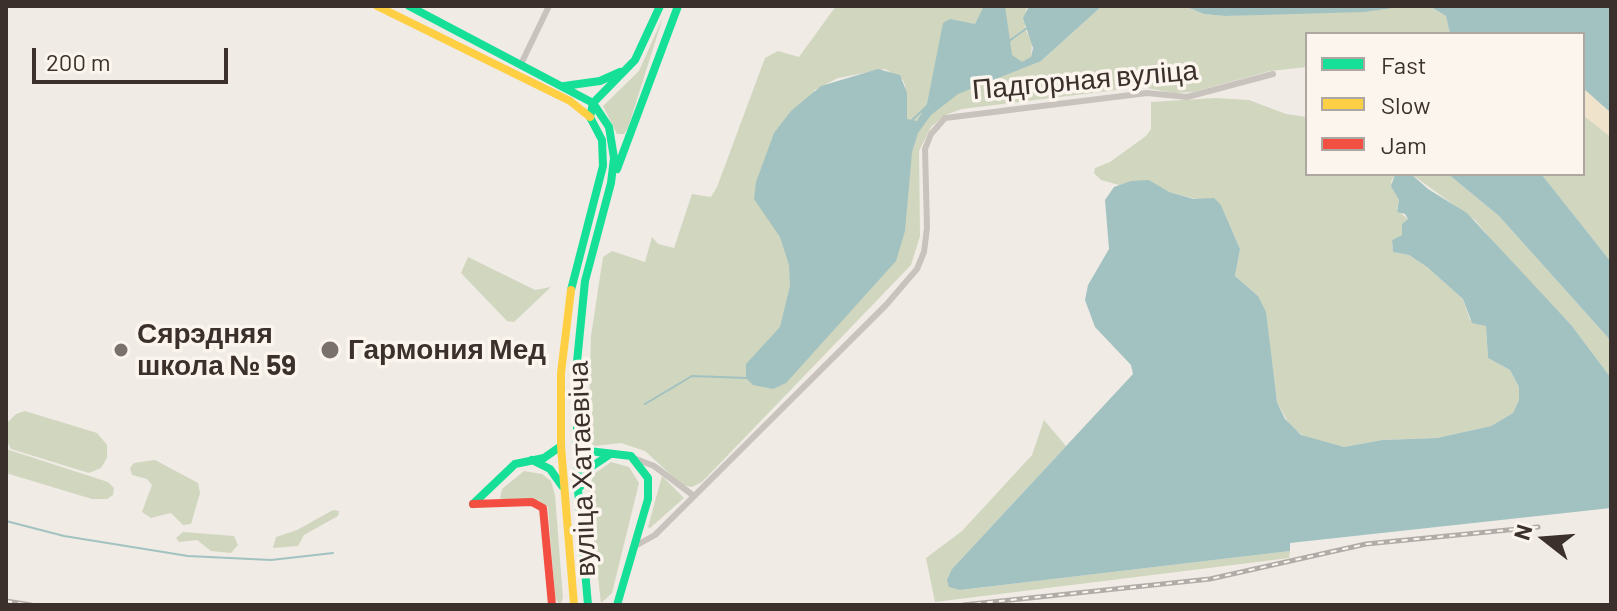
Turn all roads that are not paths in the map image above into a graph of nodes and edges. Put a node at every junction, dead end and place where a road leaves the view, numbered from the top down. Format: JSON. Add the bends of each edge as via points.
{"nodes":[{"id":1,"x":377,"y":6,"type":"edge"},
{"id":2,"x":409,"y":6,"type":"edge"},
{"id":3,"x":549,"y":6,"type":"edge"},
{"id":4,"x":660,"y":6,"type":"edge"},
{"id":5,"x":678,"y":6,"type":"edge"},
{"id":6,"x":521,"y":64,"type":"junction"},
{"id":7,"x":630,"y":66,"type":"junction"},
{"id":8,"x":1273,"y":74,"type":"dead end"},
{"id":9,"x":515,"y":75,"type":"junction"},
{"id":10,"x":564,"y":86,"type":"junction"},
{"id":11,"x":593,"y":103,"type":"junction"},
{"id":12,"x":590,"y":117,"type":"junction"},
{"id":13,"x":611,"y":183,"type":"junction"},
{"id":14,"x":576,"y":443,"type":"junction"},
{"id":15,"x":561,"y":446,"type":"junction"},
{"id":16,"x":613,"y":453,"type":"junction"},
{"id":17,"x":636,"y":459,"type":"junction"},
{"id":18,"x":532,"y":460,"type":"junction"},
{"id":19,"x":578,"y":490,"type":"junction"},
{"id":20,"x":564,"y":491,"type":"junction"},
{"id":21,"x":694,"y":496,"type":"junction"},
{"id":22,"x":637,"y":545,"type":"junction"},
{"id":23,"x":588,"y":601,"type":"edge"},
{"id":24,"x":574,"y":602,"type":"edge"},
{"id":25,"x":552,"y":605,"type":"edge"},
{"id":26,"x":617,"y":605,"type":"edge"}],
"edges":[{"from":1,"to":9,"type":"main road"},
{"from":2,"to":6,"type":"main road"},
{"from":3,"to":6,"type":"street"},
{"from":4,"to":7,"type":"main road"},
{"from":5,"to":13,"type":"main road"},
{"from":6,"to":9,"type":"main road"},
{"from":6,"to":10,"type":"main road"},
{"from":7,"to":10,"type":"main road","via":[[600,81]]},
{"from":7,"to":11,"type":"main road"},
{"from":8,"to":21,"type":"street","name":"Падгорная вуліца","via":[[1187,97],[1147,93],[945,118],[931,134],[923,158],[927,228],[917,269]]},
{"from":9,"to":12,"type":"main road","via":[[570,101]]},
{"from":10,"to":11,"type":"main road"},
{"from":11,"to":12,"type":"main road"},
{"from":11,"to":13,"type":"main road","name":"вуліца Хатаевіча","via":[[612,140]]},
{"from":12,"to":15,"type":"main road","name":"вуліца Хатаевіча","via":[[601,136],[603,166],[568,304]]},
{"from":13,"to":14,"type":"main road","name":"вуліца Хатаевіча","via":[[585,281]]},
{"from":14,"to":16,"type":"main road","via":[[589,451]]},
{"from":14,"to":19,"type":"main road","name":"вуліца Хатаевіча"},
{"from":15,"to":18,"type":"main road","via":[[551,456]]},
{"from":15,"to":20,"type":"main road","name":"вуліца Хатаевіча"},
{"from":16,"to":17,"type":"main road"},
{"from":16,"to":19,"type":"main road","via":[[591,467]]},
{"from":17,"to":21,"type":"street"},
{"from":17,"to":22,"type":"main road","via":[[650,488]]},
{"from":18,"to":20,"type":"main road","via":[[550,469]]},
{"from":18,"to":25,"type":"main road","via":[[515,464],[473,504],[532,502],[543,508]]},
{"from":19,"to":23,"type":"main road","name":"вуліца Хатаевіча"},
{"from":20,"to":24,"type":"main road","name":"вуліца Хатаевіча"},
{"from":21,"to":22,"type":"street","name":"Падгорная вуліца","via":[[655,535]]},
{"from":22,"to":26,"type":"main road"}]}
